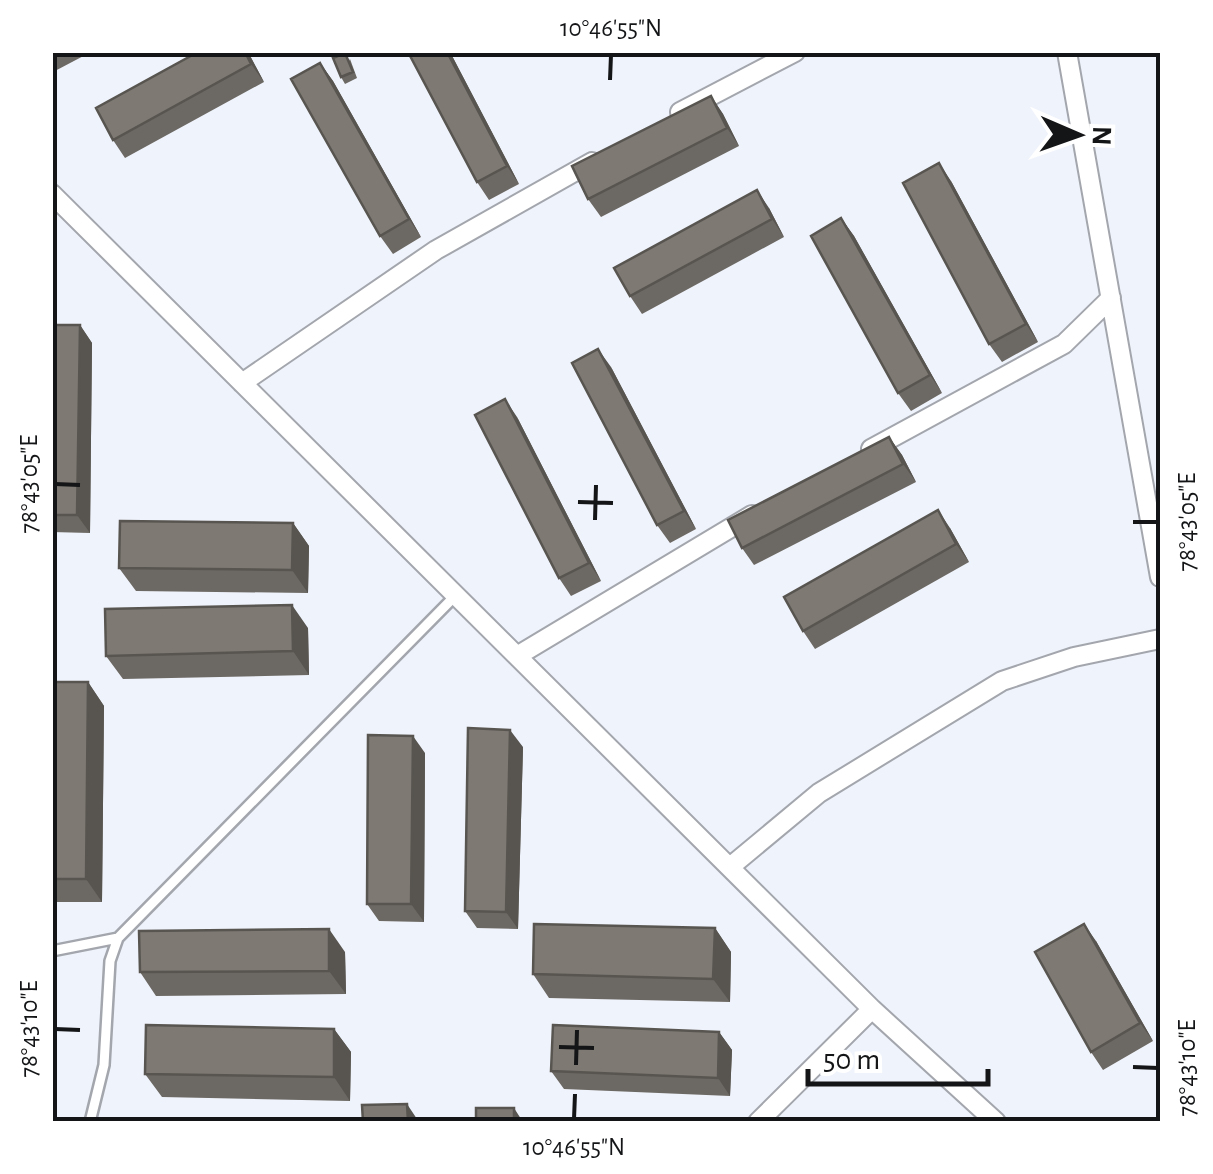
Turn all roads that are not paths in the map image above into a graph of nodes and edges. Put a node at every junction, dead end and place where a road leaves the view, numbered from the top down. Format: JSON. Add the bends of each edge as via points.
{"nodes":[{"id":1,"x":795,"y":52,"type":"edge"},
{"id":2,"x":1068,"y":52,"type":"edge"},
{"id":3,"x":658,"y":125,"type":"edge"},
{"id":4,"x":606,"y":154,"type":"edge"},
{"id":5,"x":52,"y":194,"type":"edge"},
{"id":6,"x":1111,"y":298,"type":"junction"},
{"id":7,"x":242,"y":383,"type":"junction"},
{"id":8,"x":851,"y":460,"type":"edge"},
{"id":9,"x":765,"y":508,"type":"edge"},
{"id":10,"x":1160,"y":577,"type":"edge"},
{"id":11,"x":456,"y":595,"type":"junction"},
{"id":12,"x":1160,"y":639,"type":"edge"},
{"id":13,"x":517,"y":656,"type":"junction"},
{"id":14,"x":730,"y":867,"type":"junction"},
{"id":15,"x":118,"y":938,"type":"junction"},
{"id":16,"x":52,"y":951,"type":"edge"},
{"id":17,"x":872,"y":1009,"type":"junction"},
{"id":18,"x":90,"y":1122,"type":"edge"},
{"id":19,"x":758,"y":1122,"type":"edge"},
{"id":20,"x":996,"y":1122,"type":"edge"}],
"edges":[{"from":1,"to":3,"type":"street"},
{"from":2,"to":6,"type":"street"},
{"from":4,"to":7,"type":"street","via":[[436,250]]},
{"from":5,"to":7,"type":"street"},
{"from":6,"to":8,"type":"street","via":[[1064,344]]},
{"from":6,"to":10,"type":"street"},
{"from":7,"to":11,"type":"street"},
{"from":9,"to":13,"type":"street"},
{"from":11,"to":13,"type":"street"},
{"from":11,"to":15,"type":"lane"},
{"from":12,"to":14,"type":"street","via":[[1002,681],[818,793]]},
{"from":13,"to":14,"type":"street"},
{"from":14,"to":17,"type":"street"},
{"from":15,"to":16,"type":"lane"},
{"from":15,"to":18,"type":"lane","via":[[110,961],[104,1065]]},
{"from":17,"to":19,"type":"street"},
{"from":17,"to":20,"type":"street"}]}
